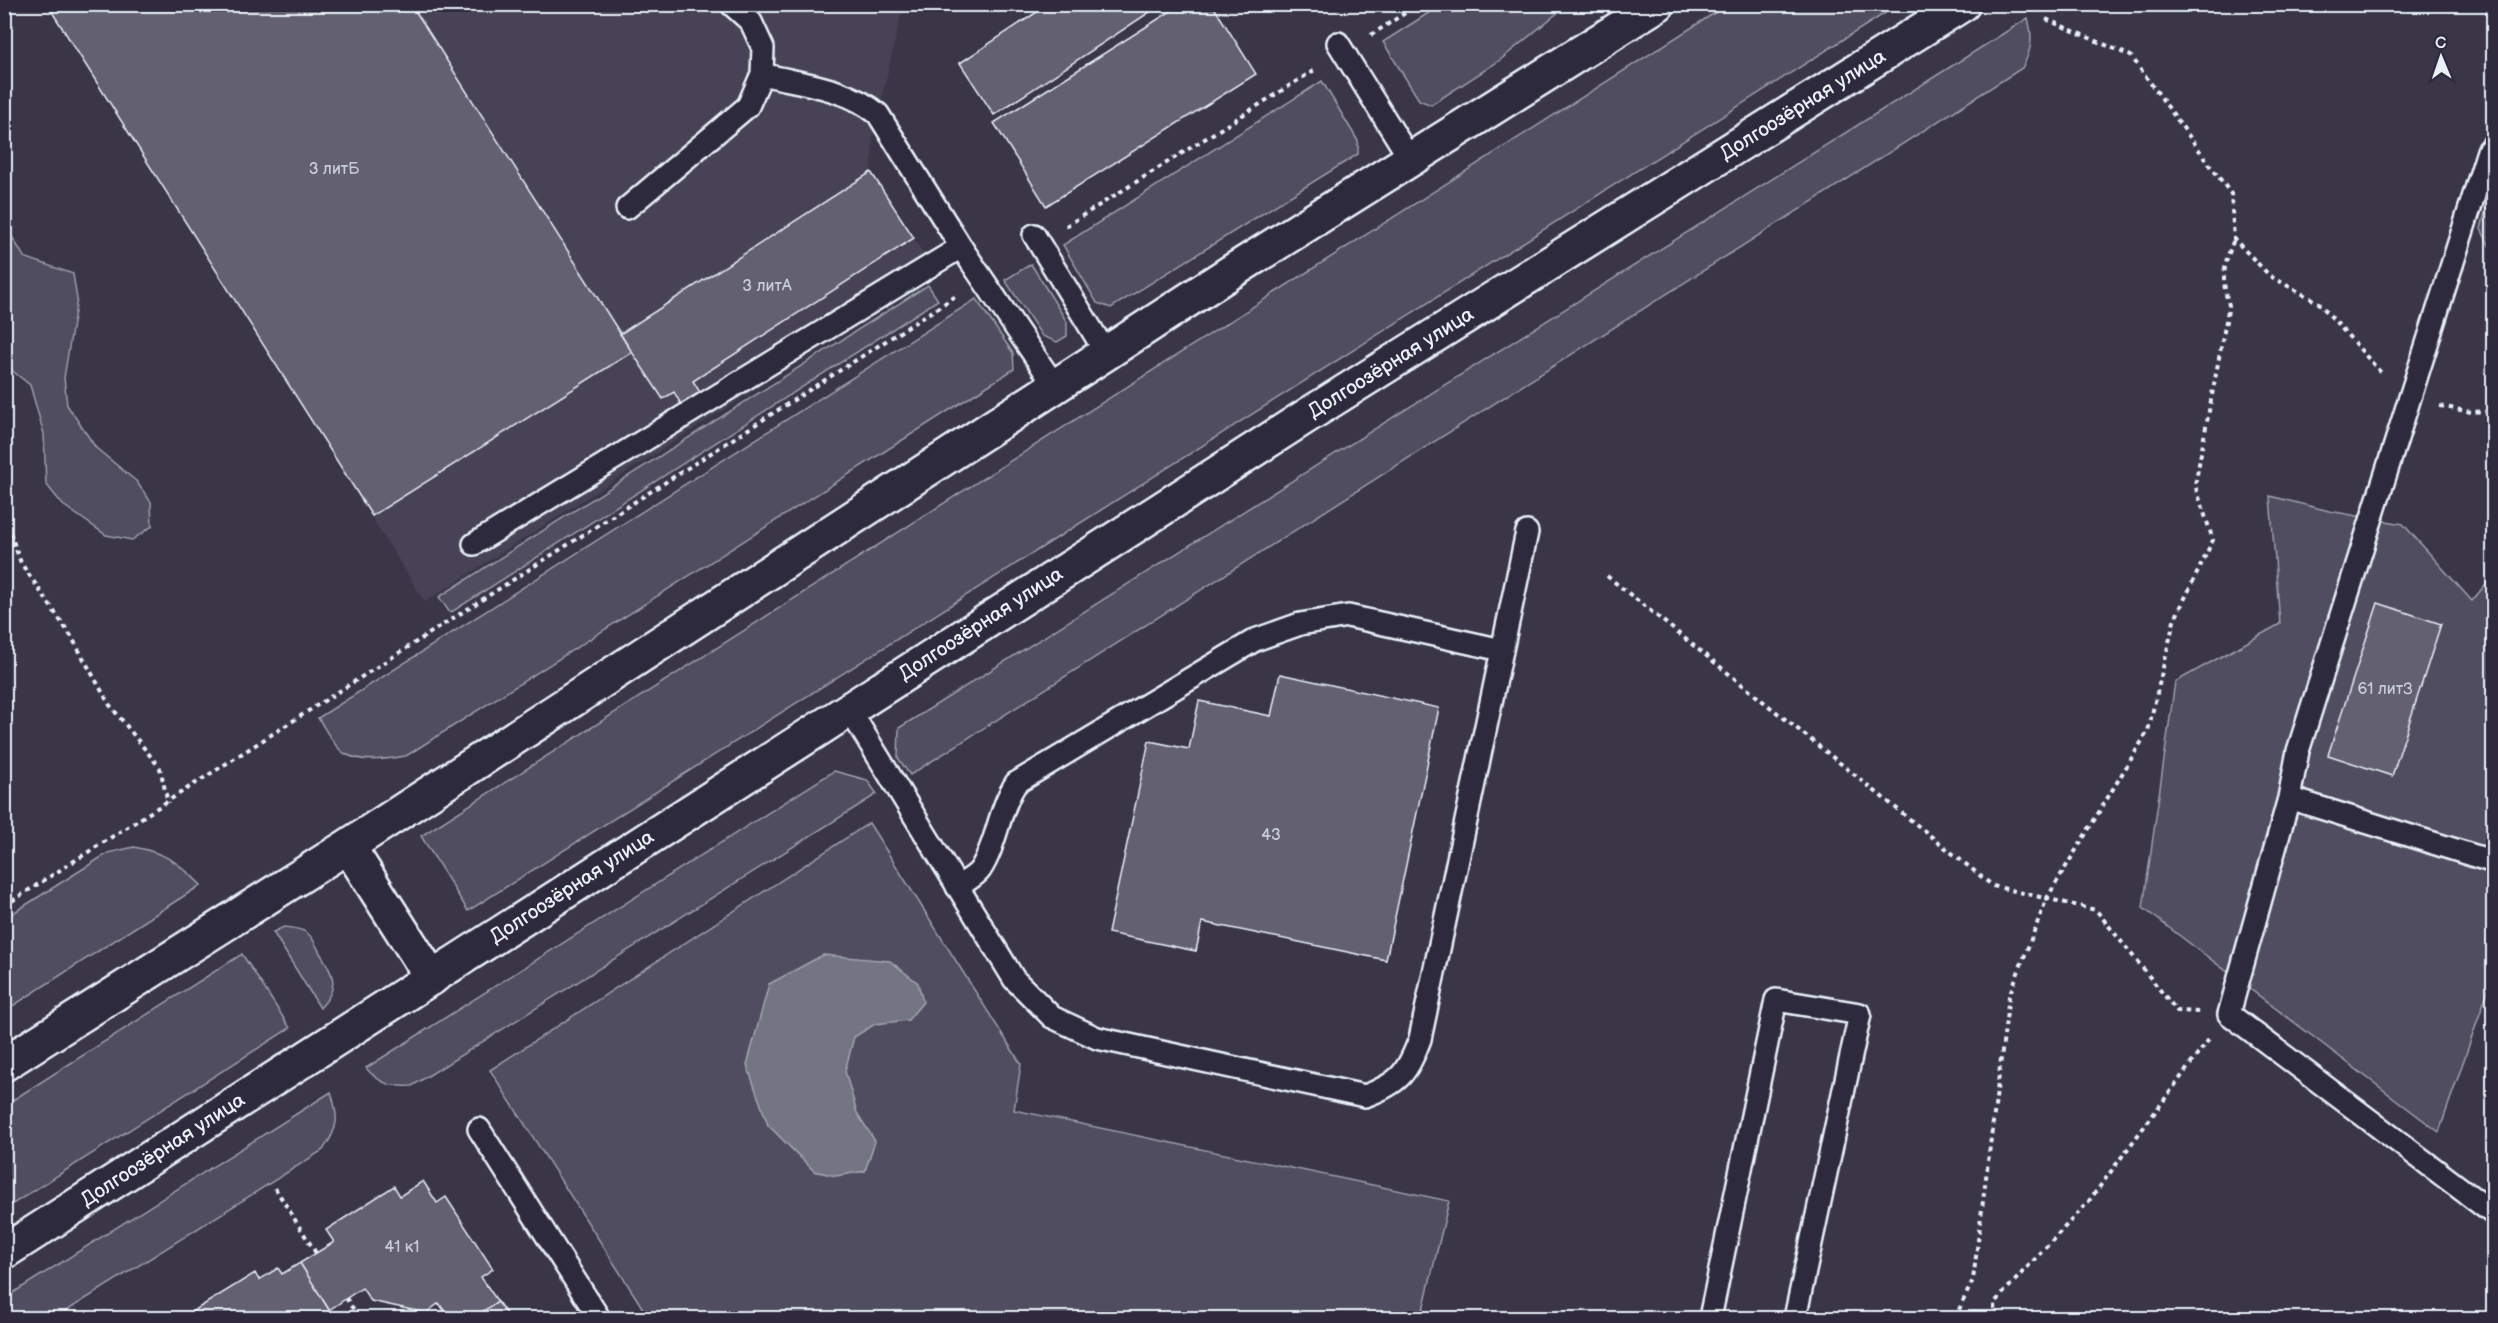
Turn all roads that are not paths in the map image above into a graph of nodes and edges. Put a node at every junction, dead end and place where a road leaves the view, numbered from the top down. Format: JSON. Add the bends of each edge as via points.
{"nodes":[{"id":1,"x":731,"y":4,"type":"edge"},
{"id":2,"x":1963,"y":4,"type":"edge"},
{"id":3,"x":1649,"y":8,"type":"edge"},
{"id":4,"x":1341,"y":47,"type":"road end"},
{"id":5,"x":762,"y":74,"type":"junction"},
{"id":6,"x":2493,"y":144,"type":"edge"},
{"id":7,"x":1410,"y":159,"type":"junction"},
{"id":8,"x":627,"y":208,"type":"dead end"},
{"id":9,"x":1036,"y":239,"type":"road end"},
{"id":10,"x":961,"y":247,"type":"junction"},
{"id":11,"x":1106,"y":353,"type":"junction"},
{"id":12,"x":1055,"y":386,"type":"junction"},
{"id":13,"x":1527,"y":532,"type":"dead end"},
{"id":14,"x":474,"y":544,"type":"dead end"},
{"id":15,"x":1502,"y":650,"type":"junction"},
{"id":16,"x":849,"y":709,"type":"junction"},
{"id":17,"x":2289,"y":798,"type":"junction"},
{"id":18,"x":348,"y":846,"type":"junction"},
{"id":19,"x":2493,"y":862,"type":"edge"},
{"id":20,"x":957,"y":887,"type":"junction"},
{"id":21,"x":432,"y":978,"type":"junction"},
{"id":22,"x":4,"y":1064,"type":"edge"},
{"id":23,"x":479,"y":1129,"type":"dead end"},
{"id":24,"x":2493,"y":1214,"type":"edge"},
{"id":25,"x":4,"y":1252,"type":"edge"},
{"id":26,"x":598,"y":1318,"type":"edge"},
{"id":27,"x":1710,"y":1318,"type":"edge"},
{"id":28,"x":1795,"y":1318,"type":"edge"}],
"edges":[{"from":1,"to":5,"type":"lane","via":[[751,22],[764,48]]},
{"from":2,"to":16,"type":"main road","name":"Долгоозёрная улица"},
{"from":3,"to":7,"type":"main road"},
{"from":4,"to":7,"type":"lane"},
{"from":5,"to":8,"type":"lane","via":[[748,106]]},
{"from":5,"to":10,"type":"lane","via":[[847,94],[878,114]]},
{"from":6,"to":17,"type":"lane","via":[[2298,751]]},
{"from":7,"to":11,"type":"main road"},
{"from":9,"to":11,"type":"lane"},
{"from":10,"to":12,"type":"lane"},
{"from":10,"to":14,"type":"lane"},
{"from":11,"to":12,"type":"main road"},
{"from":12,"to":18,"type":"main road"},
{"from":13,"to":15,"type":"lane"},
{"from":15,"to":20,"type":"lane","via":[[1348,616],[1300,624],[1255,640],[1016,783],[1005,800],[979,872]]},
{"from":15,"to":20,"type":"lane","via":[[1420,1039],[1408,1068],[1384,1089],[1365,1096],[1097,1038],[1052,1017],[1014,979]]},
{"from":16,"to":20,"type":"lane"},
{"from":16,"to":21,"type":"main road","name":"Долгоозёрная улица"},
{"from":17,"to":19,"type":"lane"},
{"from":17,"to":24,"type":"lane","via":[[2229,1014]]},
{"from":18,"to":21,"type":"main road"},
{"from":18,"to":22,"type":"main road"},
{"from":21,"to":25,"type":"main road","name":"Долгоозёрная улица"},
{"from":23,"to":26,"type":"lane"},
{"from":27,"to":28,"type":"lane","via":[[1776,1000],[1860,1014]]}]}
